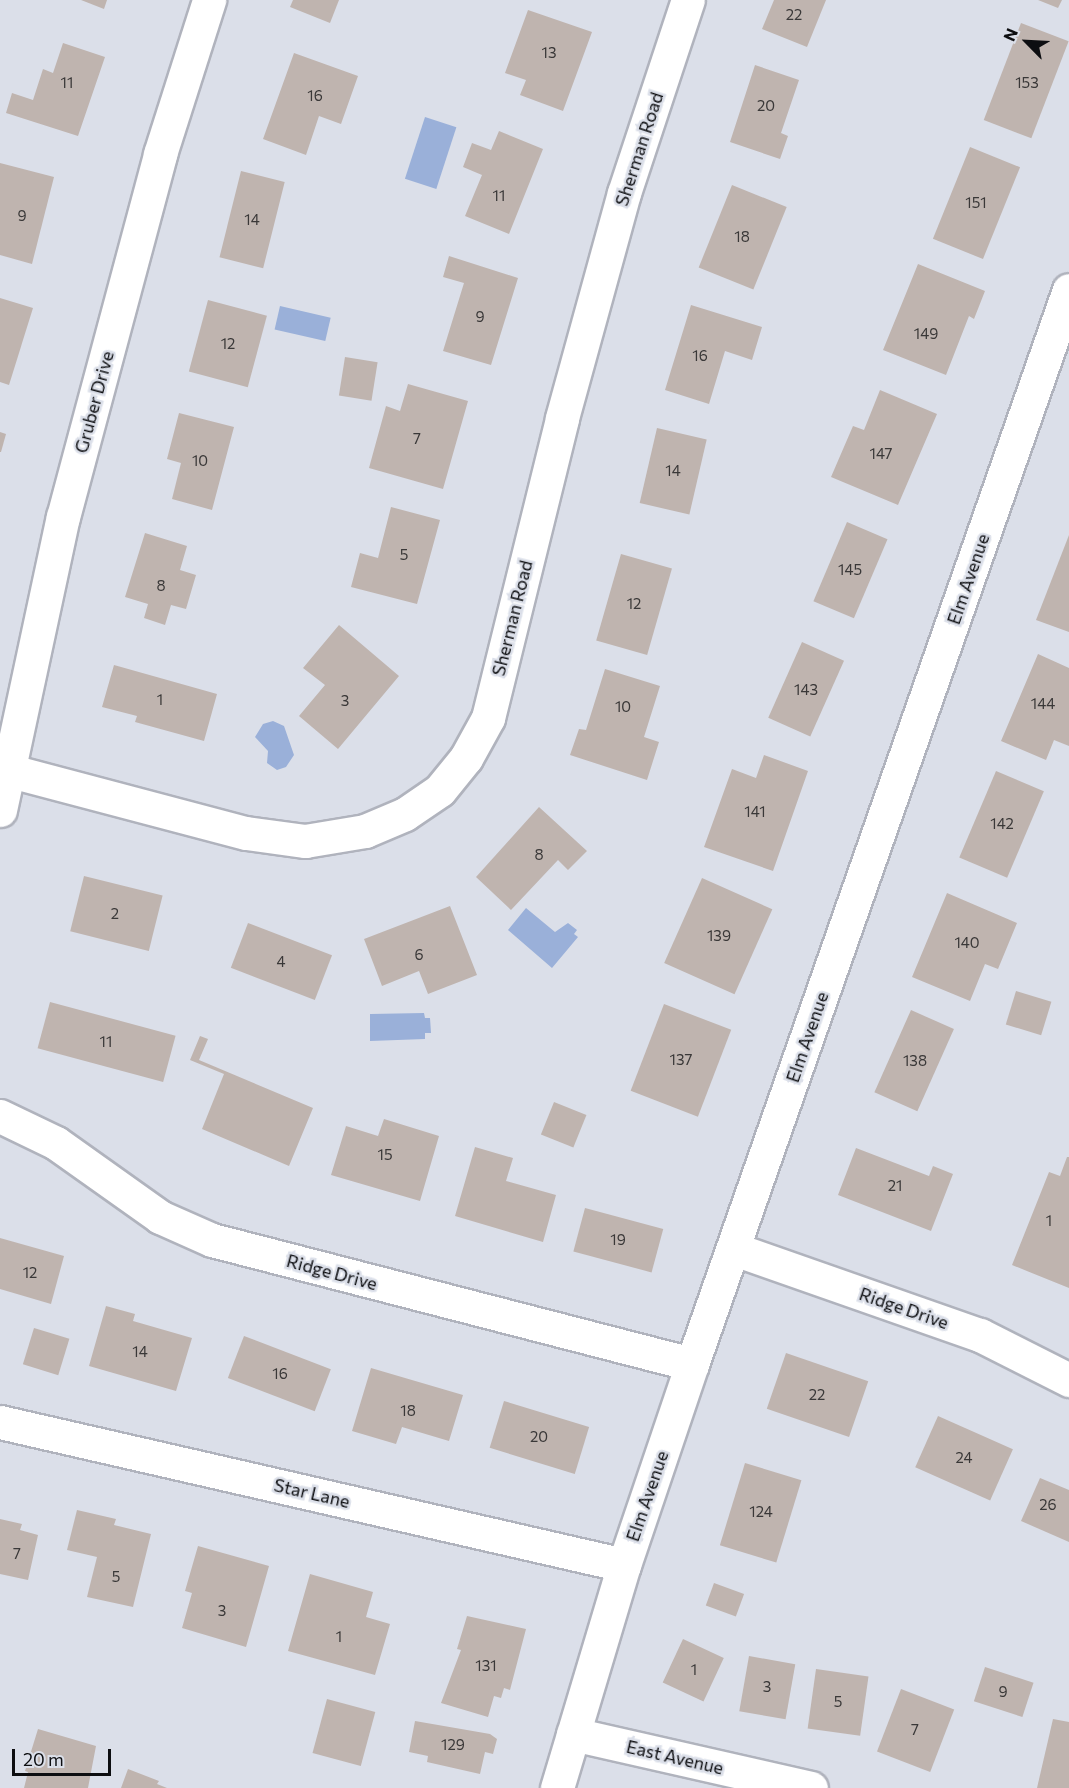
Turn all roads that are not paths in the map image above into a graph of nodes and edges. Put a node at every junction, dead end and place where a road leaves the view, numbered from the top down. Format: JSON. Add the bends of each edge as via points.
{"nodes":[{"id":1,"x":209,"y":0,"type":"edge"},
{"id":2,"x":688,"y":0,"type":"edge"},
{"id":3,"x":1069,"y":290,"type":"edge"},
{"id":4,"x":7,"y":770,"type":"junction"},
{"id":5,"x":0,"y":810,"type":"edge"},
{"id":6,"x":0,"y":1116,"type":"edge"},
{"id":7,"x":734,"y":1249,"type":"junction"},
{"id":8,"x":692,"y":1364,"type":"junction"},
{"id":9,"x":1069,"y":1380,"type":"edge"},
{"id":10,"x":0,"y":1422,"type":"edge"},
{"id":11,"x":624,"y":1565,"type":"junction"},
{"id":12,"x":573,"y":1734,"type":"junction"},
{"id":13,"x":557,"y":1788,"type":"edge"},
{"id":14,"x":811,"y":1788,"type":"edge"}],
"edges":[{"from":1,"to":4,"type":"street","name":"Gruber Drive","via":[[160,154],[63,517]]},
{"from":2,"to":4,"type":"street","name":"Sherman Road","via":[[624,193],[562,418],[488,718],[466,758],[440,790],[405,814],[365,831],[305,841],[246,833]]},
{"from":3,"to":7,"type":"street","name":"Elm Avenue"},
{"from":4,"to":5,"type":"street","name":"Gruber Drive"},
{"from":6,"to":8,"type":"street","name":"Ridge Drive","via":[[56,1143],[160,1217],[212,1240]]},
{"from":7,"to":8,"type":"street","name":"Elm Avenue"},
{"from":7,"to":9,"type":"street","name":"Ridge Drive","via":[[980,1335]]},
{"from":8,"to":11,"type":"street","name":"Elm Avenue"},
{"from":10,"to":11,"type":"street","name":"Star Lane"},
{"from":11,"to":12,"type":"street","name":"Elm Avenue"},
{"from":12,"to":13,"type":"street","name":"Elm Avenue"},
{"from":12,"to":14,"type":"street","name":"East Avenue"}]}
